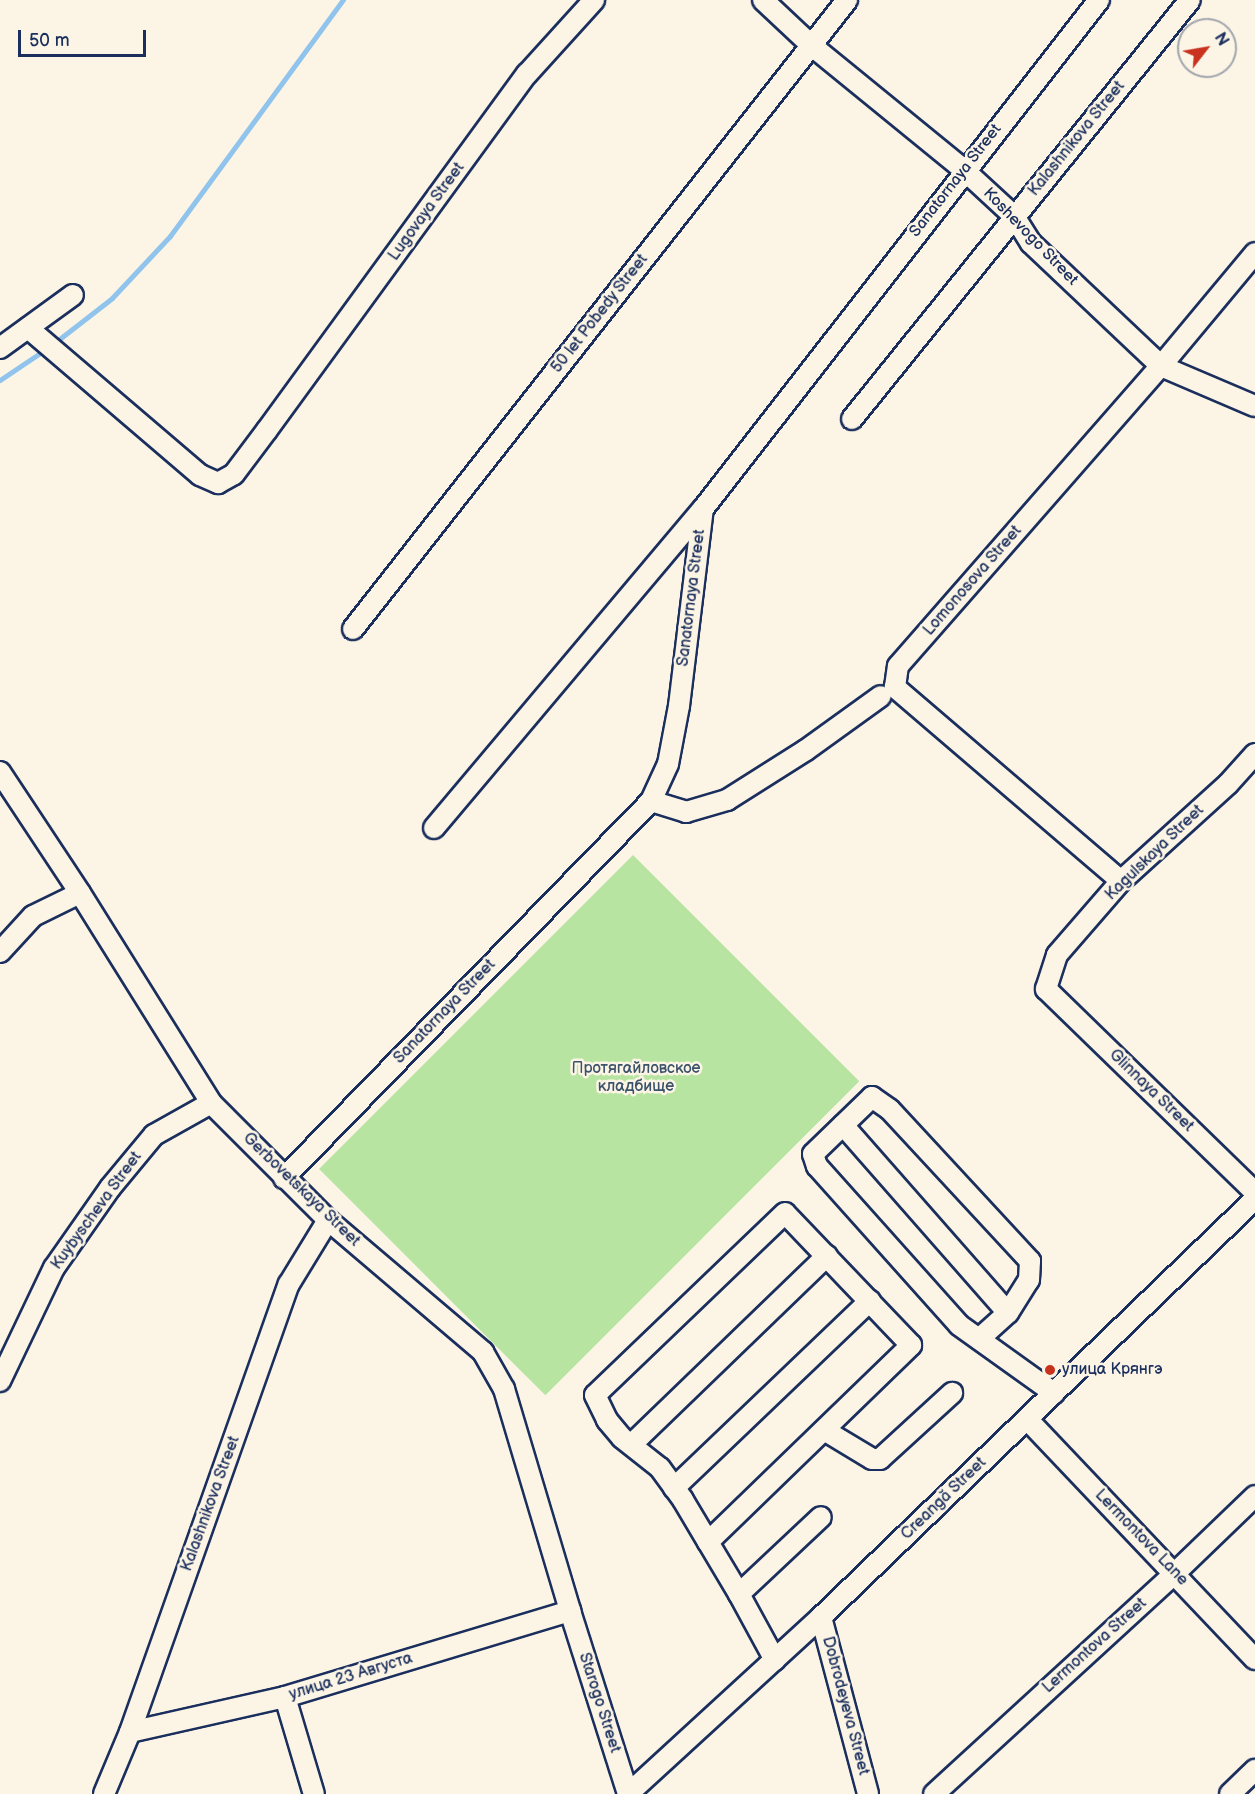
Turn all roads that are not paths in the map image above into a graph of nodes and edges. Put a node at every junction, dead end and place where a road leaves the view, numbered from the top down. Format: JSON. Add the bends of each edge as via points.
{"nodes":[{"id":1,"x":594,"y":0,"type":"edge"},
{"id":2,"x":763,"y":0,"type":"edge"},
{"id":3,"x":847,"y":0,"type":"edge"},
{"id":4,"x":1099,"y":0,"type":"edge"},
{"id":5,"x":1190,"y":0,"type":"edge"},
{"id":6,"x":811,"y":45,"type":"junction"},
{"id":7,"x":964,"y":170,"type":"junction"},
{"id":8,"x":1014,"y":216,"type":"junction"},
{"id":9,"x":1255,"y":253,"type":"edge"},
{"id":10,"x":73,"y":295,"type":"dead end"},
{"id":11,"x":35,"y":335,"type":"junction"},
{"id":12,"x":0,"y":348,"type":"edge"},
{"id":13,"x":1161,"y":366,"type":"junction"},
{"id":14,"x":1255,"y":405,"type":"edge"},
{"id":15,"x":852,"y":419,"type":"dead end"},
{"id":16,"x":703,"y":509,"type":"junction"},
{"id":17,"x":353,"y":629,"type":"dead end"},
{"id":18,"x":881,"y":696,"type":"dead end"},
{"id":19,"x":1255,"y":754,"type":"edge"},
{"id":20,"x":0,"y":772,"type":"edge"},
{"id":21,"x":651,"y":801,"type":"junction"},
{"id":22,"x":434,"y":828,"type":"dead end"},
{"id":23,"x":1120,"y":881,"type":"junction"},
{"id":24,"x":80,"y":893,"type":"junction"},
{"id":25,"x":0,"y":952,"type":"edge"},
{"id":26,"x":1046,"y":989,"type":"joint"},
{"id":27,"x":211,"y":1102,"type":"junction"},
{"id":28,"x":843,"y":1125,"type":"junction"},
{"id":29,"x":284,"y":1178,"type":"junction"},
{"id":30,"x":1255,"y":1192,"type":"edge"},
{"id":31,"x":1255,"y":1199,"type":"edge"},
{"id":32,"x":328,"y":1220,"type":"junction"},
{"id":33,"x":826,"y":1256,"type":"junction"},
{"id":34,"x":870,"y":1301,"type":"junction"},
{"id":35,"x":1008,"y":1313,"type":"junction"},
{"id":36,"x":979,"y":1339,"type":"junction"},
{"id":37,"x":0,"y":1381,"type":"edge"},
{"id":38,"x":952,"y":1393,"type":"dead end"},
{"id":39,"x":1053,"y":1393,"type":"junction"},
{"id":40,"x":1027,"y":1419,"type":"junction"},
{"id":41,"x":824,"y":1430,"type":"junction"},
{"id":42,"x":632,"y":1444,"type":"junction"},
{"id":43,"x":674,"y":1488,"type":"junction"},
{"id":44,"x":1255,"y":1496,"type":"edge"},
{"id":45,"x":820,"y":1517,"type":"dead end"},
{"id":46,"x":708,"y":1542,"type":"junction"},
{"id":47,"x":1175,"y":1573,"type":"junction"},
{"id":48,"x":739,"y":1594,"type":"junction"},
{"id":49,"x":570,"y":1611,"type":"junction"},
{"id":50,"x":821,"y":1617,"type":"junction"},
{"id":51,"x":1255,"y":1659,"type":"edge"},
{"id":52,"x":775,"y":1660,"type":"junction"},
{"id":53,"x":285,"y":1697,"type":"junction"},
{"id":54,"x":130,"y":1732,"type":"junction"},
{"id":55,"x":1255,"y":1770,"type":"edge"},
{"id":56,"x":104,"y":1794,"type":"edge"},
{"id":57,"x":314,"y":1794,"type":"edge"},
{"id":58,"x":628,"y":1794,"type":"edge"},
{"id":59,"x":868,"y":1794,"type":"edge"},
{"id":60,"x":934,"y":1794,"type":"edge"},
{"id":61,"x":1230,"y":1794,"type":"edge"}],
"edges":[{"from":1,"to":11,"type":"street","name":"Lugovaya Street","via":[[527,74],[234,474],[218,483],[200,476]]},
{"from":2,"to":6,"type":"street","name":"Koshevogo Street"},
{"from":3,"to":6,"type":"street","name":"50 let Pobedy Street"},
{"from":4,"to":7,"type":"street","name":"Sanatornaya Street"},
{"from":5,"to":8,"type":"street","name":"Kalashnikova Street"},
{"from":6,"to":7,"type":"street","name":"Koshevogo Street"},
{"from":6,"to":17,"type":"street","name":"50 let Pobedy Street"},
{"from":7,"to":8,"type":"street","name":"Koshevogo Street"},
{"from":7,"to":16,"type":"street","name":"Sanatornaya Street"},
{"from":8,"to":13,"type":"street","name":"Koshevogo Street","via":[[1031,243]]},
{"from":8,"to":15,"type":"street","name":"Kalashnikova Street"},
{"from":9,"to":13,"type":"street","name":"Lomonosova Street"},
{"from":10,"to":11,"type":"street"},
{"from":11,"to":12,"type":"street"},
{"from":13,"to":14,"type":"street","name":"Koshevogo Street"},
{"from":13,"to":23,"type":"street","name":"Lomonosova Street","via":[[898,666],[895,687]]},
{"from":16,"to":21,"type":"street","name":"Sanatornaya Street","via":[[679,706],[668,764]]},
{"from":16,"to":22,"type":"street"},
{"from":18,"to":21,"type":"street","via":[[727,800],[686,812]]},
{"from":19,"to":23,"type":"street","name":"Kagulskaya Street","via":[[1228,784]]},
{"from":20,"to":24,"type":"street","name":"Gerbovetskaya Street"},
{"from":21,"to":29,"type":"street","name":"Sanatornaya Street"},
{"from":23,"to":26,"type":"street","name":"Kagulskaya Street","via":[[1057,956]]},
{"from":24,"to":25,"type":"street","via":[[33,916]]},
{"from":24,"to":27,"type":"street","name":"Gerbovetskaya Street"},
{"from":26,"to":30,"type":"street","name":"Glinnaya Street"},
{"from":27,"to":29,"type":"street","name":"Gerbovetskaya Street"},
{"from":27,"to":37,"type":"street","name":"Kuybyscheva Street","via":[[154,1135],[110,1188],[54,1268]]},
{"from":28,"to":35,"type":"street"},
{"from":28,"to":35,"type":"street","via":[[872,1097],[889,1109],[1030,1261],[1029,1280]]},
{"from":28,"to":36,"type":"street","via":[[813,1154],[817,1166],[959,1325]]},
{"from":29,"to":32,"type":"street","name":"Gerbovetskaya Street"},
{"from":31,"to":39,"type":"street","name":"Creangă Street"},
{"from":32,"to":49,"type":"street","name":"Gerbovetskaya Street","via":[[483,1352],[504,1389]]},
{"from":32,"to":54,"type":"street","name":"Kalashnikova Street","via":[[290,1284]]},
{"from":33,"to":34,"type":"street"},
{"from":33,"to":42,"type":"street"},
{"from":33,"to":42,"type":"street","via":[[785,1213],[595,1395],[607,1420]]},
{"from":34,"to":41,"type":"street","via":[[912,1345]]},
{"from":34,"to":43,"type":"street"},
{"from":35,"to":36,"type":"street"},
{"from":36,"to":39,"type":"street"},
{"from":38,"to":41,"type":"street","via":[[880,1460]]},
{"from":39,"to":40,"type":"street","name":"Creangă Street"},
{"from":40,"to":47,"type":"street","name":"Lermontova Lane"},
{"from":40,"to":50,"type":"street","name":"Creangă Street"},
{"from":41,"to":46,"type":"street"},
{"from":42,"to":43,"type":"street","via":[[660,1468]]},
{"from":43,"to":46,"type":"street"},
{"from":44,"to":47,"type":"street","name":"Lermontova Street"},
{"from":45,"to":48,"type":"street"},
{"from":46,"to":48,"type":"street"},
{"from":47,"to":51,"type":"street","name":"Lermontova Lane"},
{"from":47,"to":60,"type":"street","name":"Lermontova Street"},
{"from":48,"to":52,"type":"street"},
{"from":49,"to":53,"type":"street","name":"улица 23 Августа"},
{"from":49,"to":58,"type":"street","name":"Starogo Street"},
{"from":50,"to":52,"type":"street","name":"Creangă Street"},
{"from":50,"to":59,"type":"street","name":"Dobrodeyeva Street"},
{"from":52,"to":58,"type":"street","name":"Creangă Street"},
{"from":53,"to":54,"type":"street","name":"улица 23 Августа"},
{"from":53,"to":57,"type":"street"},
{"from":54,"to":56,"type":"street","name":"Kalashnikova Street"},
{"from":55,"to":61,"type":"street"}]}
